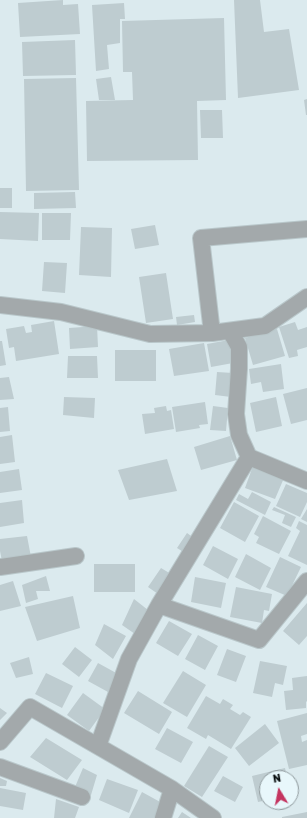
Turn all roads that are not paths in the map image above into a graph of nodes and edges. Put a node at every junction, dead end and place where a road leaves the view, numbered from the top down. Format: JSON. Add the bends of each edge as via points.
{"nodes":[{"id":1,"x":307,"y":229,"type":"edge"},
{"id":2,"x":307,"y":297,"type":"edge"},
{"id":3,"x":0,"y":305,"type":"edge"},
{"id":4,"x":230,"y":331,"type":"junction"},
{"id":5,"x":212,"y":333,"type":"junction"},
{"id":6,"x":249,"y":457,"type":"junction"},
{"id":7,"x":307,"y":481,"type":"edge"},
{"id":8,"x":76,"y":556,"type":"dead end"},
{"id":9,"x":0,"y":567,"type":"edge"},
{"id":10,"x":307,"y":581,"type":"edge"},
{"id":11,"x":159,"y":605,"type":"junction"},
{"id":12,"x":0,"y":742,"type":"edge"},
{"id":13,"x":98,"y":746,"type":"junction"},
{"id":14,"x":0,"y":767,"type":"edge"},
{"id":15,"x":172,"y":789,"type":"junction"},
{"id":16,"x":82,"y":796,"type":"dead end"},
{"id":17,"x":163,"y":818,"type":"edge"},
{"id":18,"x":213,"y":818,"type":"edge"}],
"edges":[{"from":1,"to":5,"type":"street","via":[[201,238]]},
{"from":2,"to":4,"type":"street","via":[[265,326]]},
{"from":3,"to":5,"type":"street","via":[[61,312],[150,334]]},
{"from":4,"to":5,"type":"street"},
{"from":4,"to":6,"type":"street","via":[[238,347],[236,414],[239,435]]},
{"from":6,"to":7,"type":"street"},
{"from":6,"to":11,"type":"street"},
{"from":8,"to":9,"type":"street"},
{"from":10,"to":11,"type":"street","via":[[259,640]]},
{"from":11,"to":13,"type":"street","via":[[129,659]]},
{"from":12,"to":13,"type":"street","via":[[30,707]]},
{"from":13,"to":15,"type":"street"},
{"from":14,"to":16,"type":"street"},
{"from":15,"to":17,"type":"street"},
{"from":15,"to":18,"type":"street"}]}
